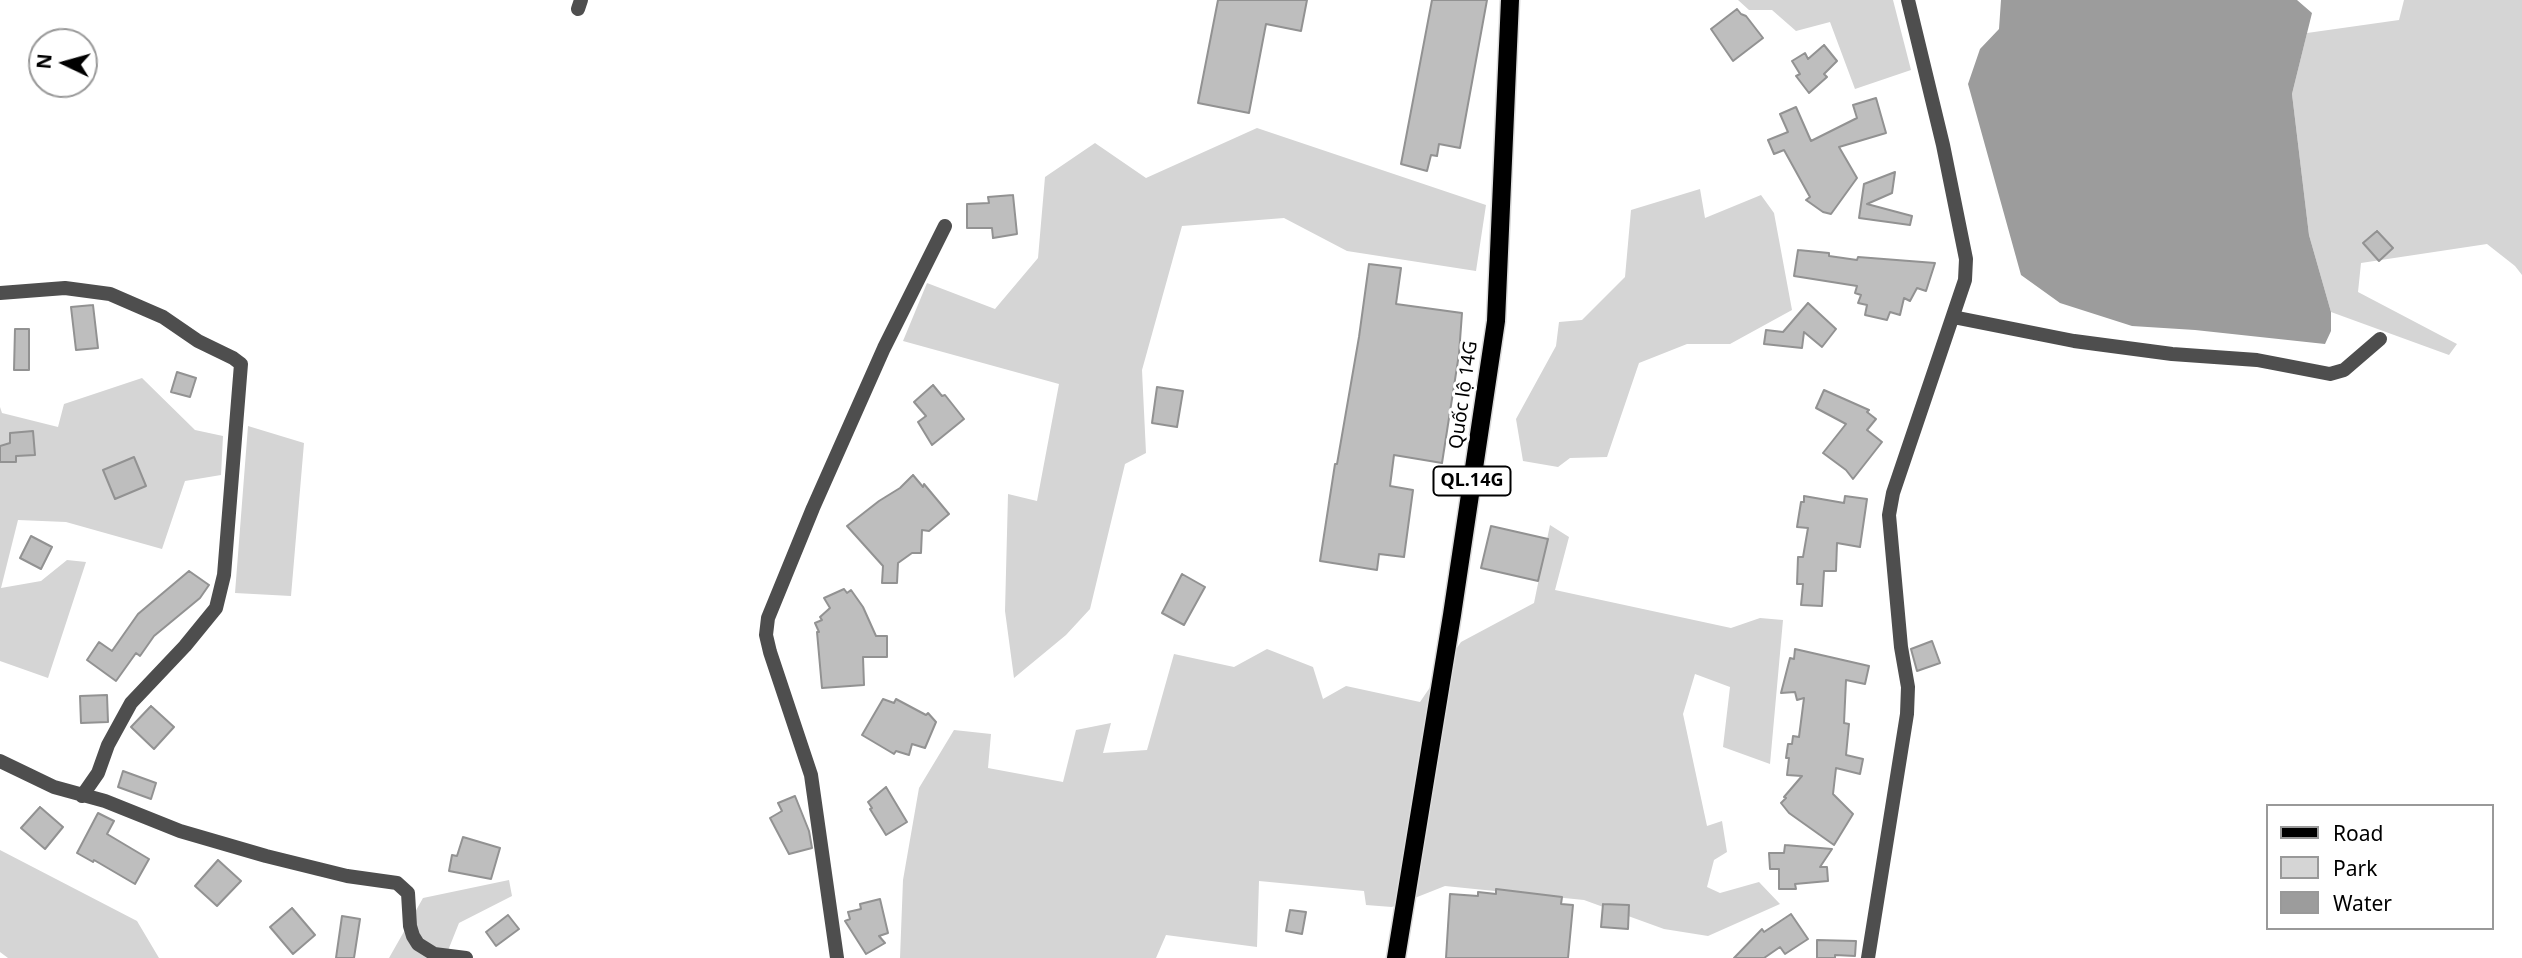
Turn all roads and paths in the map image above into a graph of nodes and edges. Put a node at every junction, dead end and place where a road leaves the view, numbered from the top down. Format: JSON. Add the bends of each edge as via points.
{"nodes":[{"id":1,"x":1510,"y":0,"type":"edge"},
{"id":2,"x":1908,"y":0,"type":"edge"},
{"id":3,"x":945,"y":226,"type":"dead end"},
{"id":4,"x":0,"y":293,"type":"edge"},
{"id":5,"x":1953,"y":317,"type":"junction"},
{"id":6,"x":2380,"y":339,"type":"dead end"},
{"id":7,"x":0,"y":761,"type":"edge"},
{"id":8,"x":82,"y":796,"type":"junction"},
{"id":9,"x":466,"y":958,"type":"edge"},
{"id":10,"x":837,"y":958,"type":"edge"},
{"id":11,"x":1396,"y":958,"type":"edge"},
{"id":12,"x":1868,"y":958,"type":"edge"}],
"edges":[{"from":1,"to":11,"type":"main road","name":"Quốc lộ 14G","number":"QL.14G","via":[[1496,321]]},
{"from":2,"to":5,"type":"street","via":[[1966,259],[1965,280]]},
{"from":3,"to":10,"type":"street","via":[[884,348],[768,618],[770,652],[811,775]]},
{"from":4,"to":8,"type":"street","via":[[65,288],[110,294],[163,317],[241,364],[224,575],[216,608],[131,703],[99,773]]},
{"from":5,"to":6,"type":"street","via":[[2074,341],[2258,360],[2330,374],[2344,370]]},
{"from":5,"to":12,"type":"street","via":[[1889,515],[1908,714]]},
{"from":7,"to":8,"type":"street"},
{"from":8,"to":9,"type":"street","via":[[266,856],[397,883],[408,893],[410,926],[418,944],[434,954]]}]}
